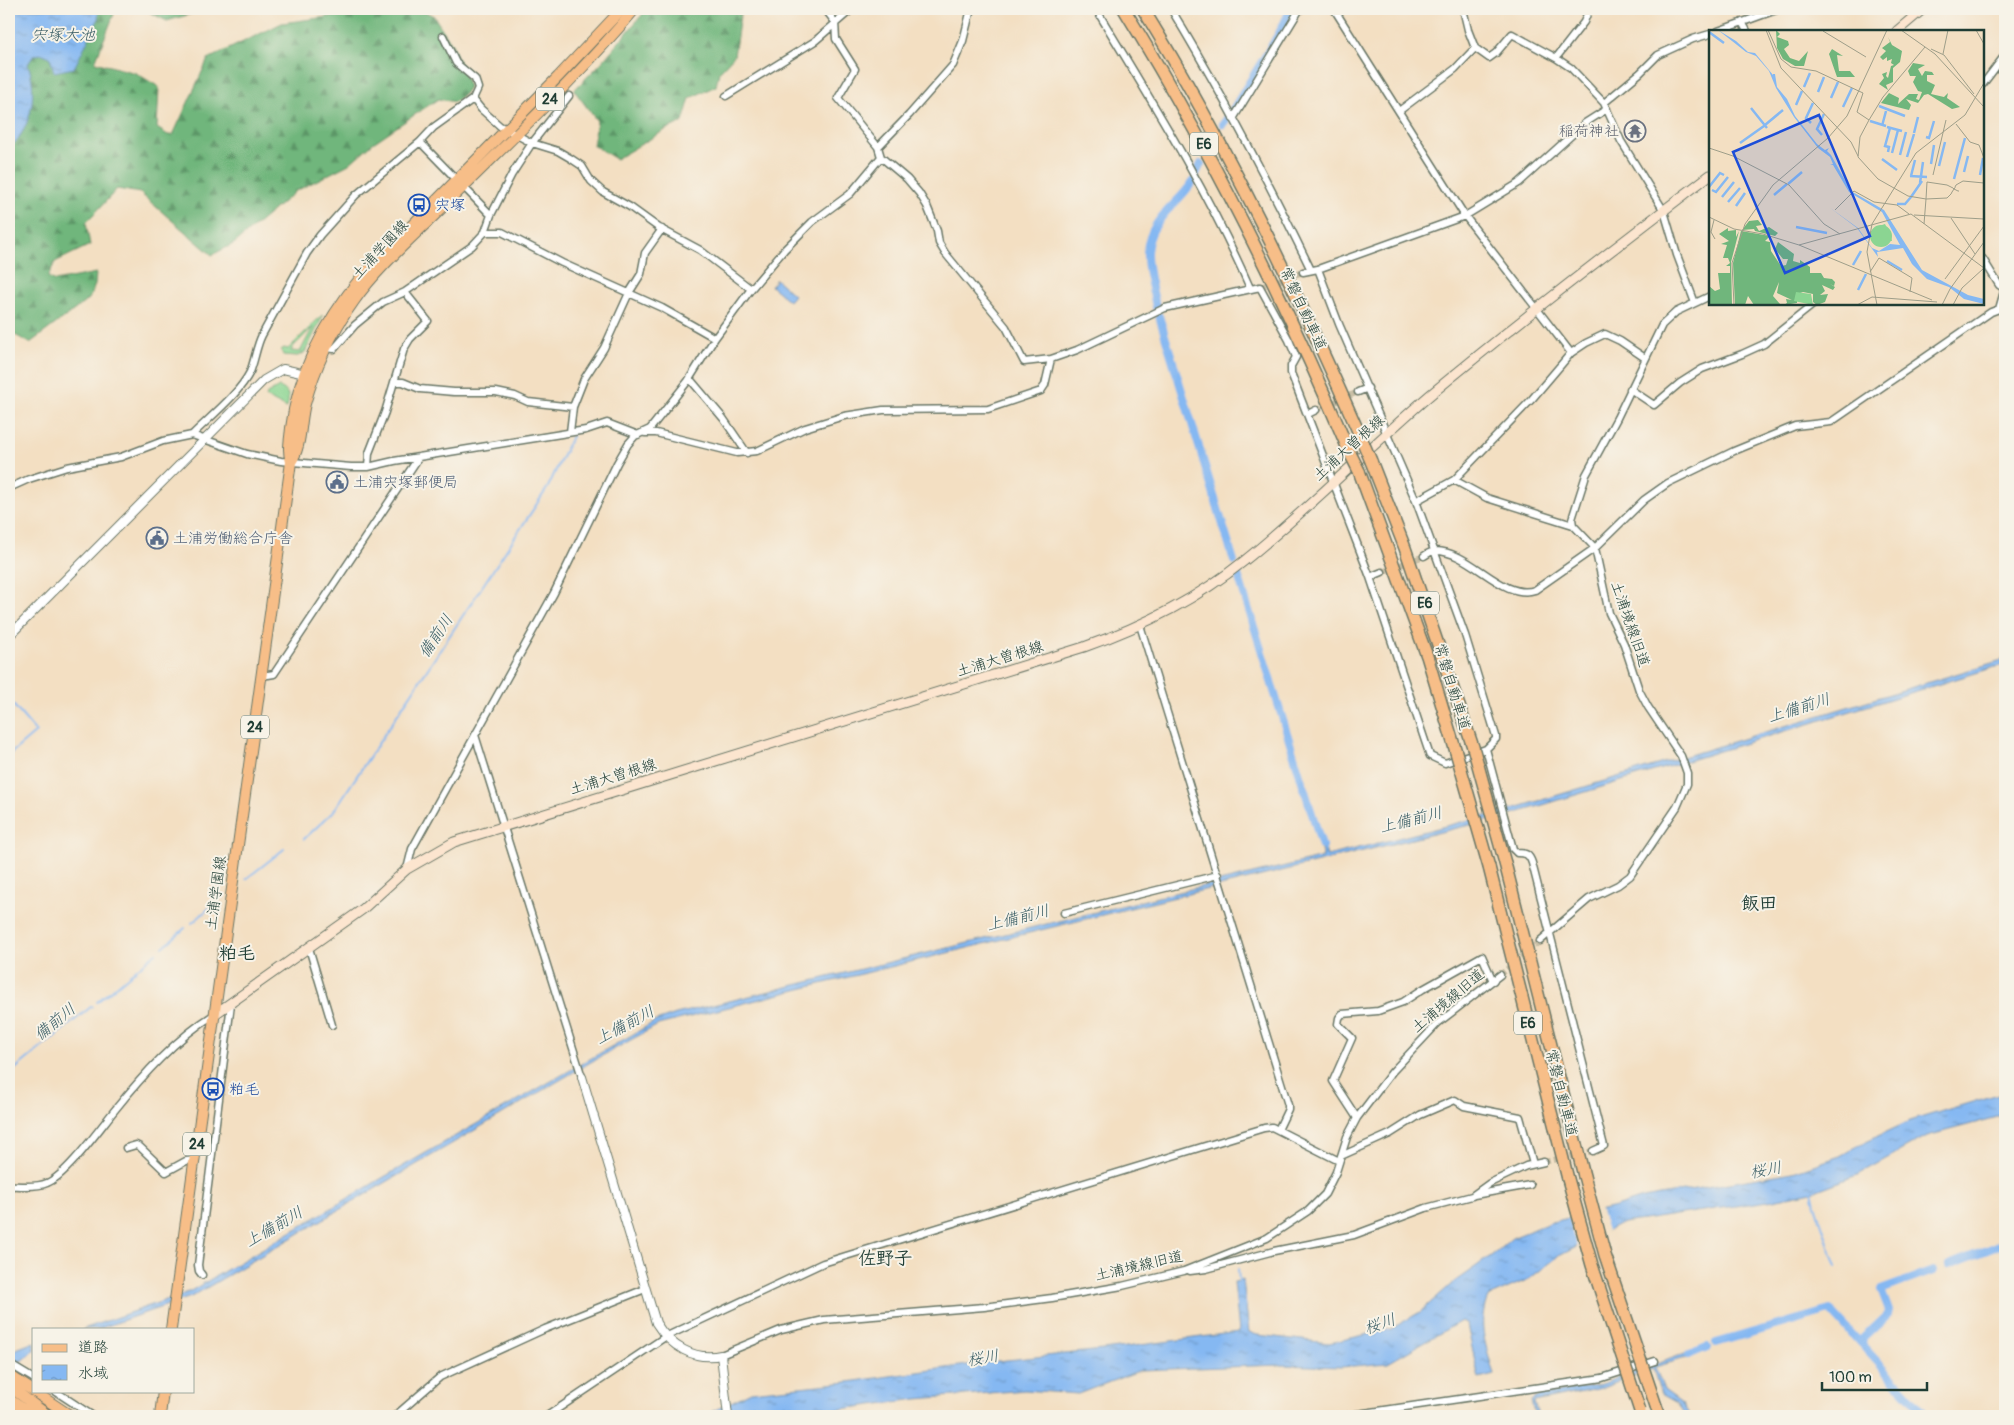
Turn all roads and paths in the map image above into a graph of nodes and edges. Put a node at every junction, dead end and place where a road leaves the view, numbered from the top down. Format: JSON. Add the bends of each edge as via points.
{"nodes":[{"id":1,"x":622,"y":9,"type":"edge"},
{"id":2,"x":635,"y":9,"type":"edge"},
{"id":3,"x":825,"y":9,"type":"edge"},
{"id":4,"x":852,"y":9,"type":"edge"},
{"id":5,"x":971,"y":9,"type":"edge"},
{"id":6,"x":1096,"y":9,"type":"edge"},
{"id":7,"x":1124,"y":9,"type":"edge"},
{"id":8,"x":1143,"y":9,"type":"edge"},
{"id":9,"x":1171,"y":9,"type":"edge"},
{"id":10,"x":1300,"y":9,"type":"edge"},
{"id":11,"x":1334,"y":9,"type":"edge"},
{"id":12,"x":1463,"y":9,"type":"edge"},
{"id":13,"x":1589,"y":9,"type":"edge"},
{"id":14,"x":1756,"y":9,"type":"edge"},
{"id":15,"x":1779,"y":9,"type":"edge"},
{"id":16,"x":1924,"y":9,"type":"edge"},
{"id":17,"x":1760,"y":15,"type":"junction"},
{"id":18,"x":835,"y":22,"type":"junction"},
{"id":19,"x":1742,"y":22,"type":"junction"},
{"id":20,"x":1721,"y":30,"type":"edge"},
{"id":21,"x":1746,"y":30,"type":"edge"},
{"id":22,"x":1898,"y":30,"type":"edge"},
{"id":23,"x":1709,"y":34,"type":"edge"},
{"id":24,"x":443,"y":36,"type":"dead end"},
{"id":25,"x":1475,"y":48,"type":"junction"},
{"id":26,"x":2005,"y":55,"type":"edge"},
{"id":27,"x":1556,"y":58,"type":"junction"},
{"id":28,"x":1984,"y":83,"type":"edge"},
{"id":29,"x":570,"y":96,"type":"dead end"},
{"id":30,"x":726,"y":96,"type":"dead end"},
{"id":31,"x":473,"y":99,"type":"junction"},
{"id":32,"x":1605,"y":106,"type":"junction"},
{"id":33,"x":1399,"y":111,"type":"junction"},
{"id":34,"x":1233,"y":119,"type":"junction"},
{"id":35,"x":511,"y":131,"type":"junction"},
{"id":36,"x":420,"y":142,"type":"junction"},
{"id":37,"x":532,"y":143,"type":"junction"},
{"id":38,"x":878,"y":147,"type":"junction"},
{"id":39,"x":881,"y":158,"type":"junction"},
{"id":40,"x":1709,"y":176,"type":"edge"},
{"id":41,"x":459,"y":184,"type":"junction"},
{"id":42,"x":1664,"y":211,"type":"junction"},
{"id":43,"x":491,"y":215,"type":"junction"},
{"id":44,"x":1465,"y":216,"type":"junction"},
{"id":45,"x":662,"y":229,"type":"junction"},
{"id":46,"x":485,"y":232,"type":"junction"},
{"id":47,"x":1984,"y":261,"type":"edge"},
{"id":48,"x":1314,"y":270,"type":"junction"},
{"id":49,"x":1303,"y":272,"type":"tunnel mouth"},
{"id":50,"x":1250,"y":288,"type":"junction"},
{"id":51,"x":2005,"y":288,"type":"edge"},
{"id":52,"x":751,"y":289,"type":"junction"},
{"id":53,"x":405,"y":292,"type":"junction"},
{"id":54,"x":629,"y":294,"type":"junction"},
{"id":55,"x":1709,"y":296,"type":"edge"},
{"id":56,"x":1695,"y":303,"type":"junction"},
{"id":57,"x":1813,"y":305,"type":"edge"},
{"id":58,"x":1537,"y":309,"type":"junction"},
{"id":59,"x":715,"y":338,"type":"junction"},
{"id":60,"x":325,"y":348,"type":"junction"},
{"id":61,"x":1571,"y":353,"type":"junction"},
{"id":62,"x":1051,"y":358,"type":"junction"},
{"id":63,"x":1645,"y":358,"type":"junction"},
{"id":64,"x":309,"y":375,"type":"junction"},
{"id":65,"x":690,"y":379,"type":"junction"},
{"id":66,"x":394,"y":382,"type":"junction"},
{"id":67,"x":1368,"y":388,"type":"junction"},
{"id":68,"x":1630,"y":389,"type":"junction"},
{"id":69,"x":1358,"y":392,"type":"tunnel mouth"},
{"id":70,"x":573,"y":406,"type":"junction"},
{"id":71,"x":1316,"y":410,"type":"tunnel mouth"},
{"id":72,"x":1308,"y":414,"type":"junction"},
{"id":73,"x":570,"y":432,"type":"junction"},
{"id":74,"x":1386,"y":432,"type":"junction"},
{"id":75,"x":641,"y":434,"type":"junction"},
{"id":76,"x":192,"y":435,"type":"junction"},
{"id":77,"x":206,"y":438,"type":"junction"},
{"id":78,"x":747,"y":453,"type":"junction"},
{"id":79,"x":419,"y":457,"type":"junction"},
{"id":80,"x":291,"y":462,"type":"junction"},
{"id":81,"x":368,"y":467,"type":"junction"},
{"id":82,"x":1454,"y":480,"type":"junction"},
{"id":83,"x":1333,"y":481,"type":"junction"},
{"id":84,"x":9,"y":488,"type":"edge"},
{"id":85,"x":1416,"y":501,"type":"junction"},
{"id":86,"x":1573,"y":525,"type":"junction"},
{"id":87,"x":1595,"y":548,"type":"junction"},
{"id":88,"x":1434,"y":551,"type":"junction"},
{"id":89,"x":1424,"y":556,"type":"tunnel mouth"},
{"id":90,"x":1382,"y":572,"type":"tunnel mouth"},
{"id":91,"x":1370,"y":577,"type":"junction"},
{"id":92,"x":1140,"y":625,"type":"junction"},
{"id":93,"x":9,"y":636,"type":"edge"},
{"id":94,"x":262,"y":676,"type":"junction"},
{"id":95,"x":475,"y":735,"type":"junction"},
{"id":96,"x":1486,"y":749,"type":"junction"},
{"id":97,"x":503,"y":825,"type":"junction"},
{"id":98,"x":407,"y":869,"type":"junction"},
{"id":99,"x":1219,"y":877,"type":"junction"},
{"id":100,"x":1064,"y":913,"type":"dead end"},
{"id":101,"x":1550,"y":933,"type":"junction"},
{"id":102,"x":1540,"y":941,"type":"tunnel mouth"},
{"id":103,"x":309,"y":948,"type":"junction"},
{"id":104,"x":1500,"y":975,"type":"tunnel mouth"},
{"id":105,"x":1493,"y":981,"type":"junction"},
{"id":106,"x":231,"y":1004,"type":"junction"},
{"id":107,"x":215,"y":1014,"type":"junction"},
{"id":108,"x":332,"y":1026,"type":"dead end"},
{"id":109,"x":581,"y":1076,"type":"joint"},
{"id":110,"x":1357,"y":1118,"type":"junction"},
{"id":111,"x":1278,"y":1130,"type":"junction"},
{"id":112,"x":126,"y":1148,"type":"dead end"},
{"id":113,"x":1592,"y":1151,"type":"dead end"},
{"id":114,"x":1340,"y":1158,"type":"junction"},
{"id":115,"x":194,"y":1160,"type":"junction"},
{"id":116,"x":1544,"y":1162,"type":"tunnel mouth"},
{"id":117,"x":1533,"y":1164,"type":"junction"},
{"id":118,"x":1530,"y":1185,"type":"dead end"},
{"id":119,"x":9,"y":1186,"type":"edge"},
{"id":120,"x":1472,"y":1196,"type":"junction"},
{"id":121,"x":1184,"y":1271,"type":"junction"},
{"id":122,"x":202,"y":1275,"type":"dead end"},
{"id":123,"x":645,"y":1290,"type":"junction"},
{"id":124,"x":172,"y":1325,"type":"edge"},
{"id":125,"x":665,"y":1337,"type":"junction"},
{"id":126,"x":721,"y":1355,"type":"junction"},
{"id":127,"x":1655,"y":1361,"type":"dead end"},
{"id":128,"x":9,"y":1364,"type":"edge"},
{"id":129,"x":9,"y":1376,"type":"edge"},
{"id":130,"x":32,"y":1377,"type":"edge"},
{"id":131,"x":9,"y":1386,"type":"edge"},
{"id":132,"x":32,"y":1391,"type":"edge"},
{"id":133,"x":34,"y":1392,"type":"edge"},
{"id":134,"x":57,"y":1392,"type":"edge"},
{"id":135,"x":163,"y":1392,"type":"edge"},
{"id":136,"x":9,"y":1399,"type":"edge"},
{"id":137,"x":1658,"y":1411,"type":"edge"},
{"id":138,"x":29,"y":1414,"type":"edge"},
{"id":139,"x":1641,"y":1414,"type":"edge"},
{"id":140,"x":50,"y":1416,"type":"edge"},
{"id":141,"x":71,"y":1416,"type":"edge"},
{"id":142,"x":93,"y":1416,"type":"edge"},
{"id":143,"x":160,"y":1416,"type":"edge"},
{"id":144,"x":395,"y":1416,"type":"edge"},
{"id":145,"x":547,"y":1416,"type":"edge"},
{"id":146,"x":728,"y":1416,"type":"edge"},
{"id":147,"x":1344,"y":1416,"type":"edge"}],
"edges":[{"from":1,"to":35,"type":"main road","name":"土浦学園線","number":"24"},
{"from":2,"to":35,"type":"main road","name":"土浦学園線","number":"24","via":[[565,85]]},
{"from":3,"to":18,"type":"street"},
{"from":4,"to":18,"type":"street"},
{"from":5,"to":38,"type":"street","via":[[963,41],[952,65]]},
{"from":6,"to":50,"type":"street","via":[[1192,172],[1230,242]]},
{"from":7,"to":139,"type":"highway","name":"常磐自動車道","number":"E6","bridge":true,"via":[[1201,139],[1309,356],[1358,472],[1427,656],[1489,867],[1592,1265]]},
{"from":8,"to":137,"type":"highway","name":"常磐自動車道","number":"E6","bridge":true,"via":[[1214,129],[1290,280],[1362,440],[1405,548],[1473,747],[1611,1273]]},
{"from":9,"to":34,"type":"street"},
{"from":10,"to":34,"type":"street"},
{"from":11,"to":33,"type":"street"},
{"from":12,"to":25,"type":"street"},
{"from":13,"to":27,"type":"street","via":[[1584,22]]},
{"from":14,"to":17,"type":"street"},
{"from":15,"to":17,"type":"street"},
{"from":16,"to":22,"type":"main road"},
{"from":17,"to":19,"type":"street"},
{"from":18,"to":30,"type":"street","via":[[815,41]]},
{"from":18,"to":38,"type":"street","via":[[836,39],[855,69],[838,98]]},
{"from":19,"to":20,"type":"street"},
{"from":19,"to":21,"type":"street"},
{"from":23,"to":32,"type":"street","via":[[1658,55]]},
{"from":24,"to":31,"type":"street","via":[[456,63],[475,79],[478,88]]},
{"from":25,"to":27,"type":"street","via":[[1489,58],[1512,34]]},
{"from":25,"to":33,"type":"street","via":[[1455,69]]},
{"from":26,"to":28,"type":"street"},
{"from":27,"to":32,"type":"street","via":[[1571,68]]},
{"from":29,"to":37,"type":"street"},
{"from":31,"to":35,"type":"street","via":[[500,126]]},
{"from":31,"to":36,"type":"street","via":[[434,127]]},
{"from":32,"to":42,"type":"street","via":[[1621,141]]},
{"from":32,"to":44,"type":"street","via":[[1519,183]]},
{"from":33,"to":44,"type":"street"},
{"from":34,"to":48,"type":"street"},
{"from":35,"to":37,"type":"street"},
{"from":35,"to":41,"type":"main road","name":"土浦学園線","number":"24"},
{"from":36,"to":41,"type":"street"},
{"from":36,"to":76,"type":"street","via":[[356,195],[320,235],[307,252],[262,335],[246,378]]},
{"from":37,"to":43,"type":"street"},
{"from":37,"to":45,"type":"street","via":[[570,158],[582,166],[603,192]]},
{"from":38,"to":39,"type":"street"},
{"from":39,"to":52,"type":"street","via":[[850,194],[812,222]]},
{"from":39,"to":62,"type":"street","via":[[919,193],[945,254],[1006,327],[1024,362]]},
{"from":40,"to":42,"type":"main road","name":"土浦大曽根線"},
{"from":41,"to":43,"type":"street"},
{"from":41,"to":60,"type":"main road","name":"土浦学園線","number":"24","via":[[355,299]]},
{"from":41,"to":64,"type":"main road","name":"土浦学園線","number":"24","via":[[354,285],[325,328]]},
{"from":42,"to":56,"type":"street"},
{"from":42,"to":58,"type":"main road","name":"土浦大曽根線"},
{"from":43,"to":46,"type":"street"},
{"from":44,"to":48,"type":"street"},
{"from":44,"to":58,"type":"street"},
{"from":45,"to":52,"type":"street","via":[[700,250]]},
{"from":45,"to":54,"type":"street","via":[[645,253],[640,274]]},
{"from":46,"to":53,"type":"street","via":[[472,246]]},
{"from":46,"to":54,"type":"street","via":[[502,232]]},
{"from":47,"to":51,"type":"street","via":[[1999,285]]},
{"from":48,"to":49,"type":"street"},
{"from":48,"to":67,"type":"street"},
{"from":50,"to":62,"type":"street","via":[[1165,308],[1090,345]]},
{"from":50,"to":72,"type":"street","via":[[1260,286],[1289,340],[1296,357],[1291,373]]},
{"from":51,"to":87,"type":"street","via":[[1999,309],[1831,422],[1795,426],[1674,479],[1644,500]]},
{"from":52,"to":59,"type":"street"},
{"from":53,"to":60,"type":"street","via":[[383,302],[355,325],[334,349]]},
{"from":53,"to":66,"type":"street","via":[[428,320],[404,349]]},
{"from":54,"to":59,"type":"street","via":[[662,308]]},
{"from":54,"to":70,"type":"street"},
{"from":55,"to":56,"type":"street"},
{"from":56,"to":63,"type":"street","via":[[1669,317]]},
{"from":57,"to":68,"type":"street","via":[[1764,344],[1702,369],[1654,405]]},
{"from":58,"to":61,"type":"street"},
{"from":58,"to":74,"type":"main road","name":"土浦大曽根線"},
{"from":59,"to":65,"type":"street"},
{"from":60,"to":64,"type":"main road","name":"土浦学園線","number":"24"},
{"from":61,"to":63,"type":"street","via":[[1606,334]]},
{"from":61,"to":82,"type":"street"},
{"from":62,"to":78,"type":"street","via":[[1041,391],[988,409],[883,410],[844,416],[805,428],[773,445]]},
{"from":63,"to":68,"type":"street"},
{"from":64,"to":77,"type":"street","via":[[283,369],[272,374]]},
{"from":64,"to":80,"type":"main road","name":"土浦学園線","number":"24","via":[[296,454]]},
{"from":65,"to":75,"type":"street","via":[[650,429]]},
{"from":65,"to":78,"type":"street","via":[[724,418]]},
{"from":66,"to":70,"type":"street","via":[[420,389],[496,392],[528,402]]},
{"from":66,"to":81,"type":"street","via":[[369,453]]},
{"from":67,"to":69,"type":"street"},
{"from":67,"to":74,"type":"street"},
{"from":68,"to":86,"type":"street","via":[[1586,475]]},
{"from":70,"to":73,"type":"street"},
{"from":71,"to":72,"type":"street"},
{"from":72,"to":83,"type":"street"},
{"from":73,"to":75,"type":"street","via":[[608,423]]},
{"from":73,"to":79,"type":"street"},
{"from":74,"to":83,"type":"main road","name":"土浦大曽根線"},
{"from":74,"to":85,"type":"street"},
{"from":75,"to":78,"type":"street","via":[[656,433]]},
{"from":75,"to":95,"type":"street","via":[[628,444],[617,463],[554,593]]},
{"from":76,"to":77,"type":"street"},
{"from":76,"to":84,"type":"street","via":[[163,441],[121,457],[67,467]]},
{"from":77,"to":80,"type":"street","via":[[247,454]]},
{"from":77,"to":93,"type":"street"},
{"from":79,"to":81,"type":"street"},
{"from":79,"to":94,"type":"street","via":[[274,674]]},
{"from":80,"to":81,"type":"street"},
{"from":80,"to":94,"type":"main road","name":"土浦学園線","number":"24"},
{"from":82,"to":85,"type":"street"},
{"from":82,"to":86,"type":"street","via":[[1487,498]]},
{"from":83,"to":91,"type":"street"},
{"from":83,"to":92,"type":"main road","name":"土浦大曽根線","via":[[1244,562],[1187,600]]},
{"from":85,"to":88,"type":"street"},
{"from":86,"to":87,"type":"street"},
{"from":87,"to":88,"type":"street","via":[[1528,592],[1501,583],[1459,556]]},
{"from":87,"to":101,"type":"street","name":"土浦境線旧道","via":[[1609,613],[1624,644],[1638,690],[1681,756],[1687,784],[1677,808],[1630,876],[1589,899]]},
{"from":88,"to":89,"type":"street"},
{"from":88,"to":96,"type":"street","via":[[1465,635],[1496,736]]},
{"from":90,"to":91,"type":"street"},
{"from":91,"to":96,"type":"street","via":[[1430,756],[1445,762]]},
{"from":92,"to":97,"type":"main road","name":"土浦大曽根線","via":[[1069,652]]},
{"from":92,"to":99,"type":"street"},
{"from":94,"to":107,"type":"main road","name":"土浦学園線","number":"24"},
{"from":95,"to":97,"type":"street"},
{"from":95,"to":98,"type":"street","via":[[412,849]]},
{"from":96,"to":101,"type":"street","via":[[1513,849],[1529,856]]},
{"from":97,"to":98,"type":"main road","name":"土浦大曽根線","via":[[454,842]]},
{"from":97,"to":109,"type":"street"},
{"from":98,"to":103,"type":"main road","name":"土浦大曽根線","via":[[364,909]]},
{"from":99,"to":100,"type":"street"},
{"from":99,"to":111,"type":"street","via":[[1288,1104]]},
{"from":101,"to":102,"type":"street","name":"土浦境線旧道"},
{"from":101,"to":113,"type":"street","via":[[1604,1146]]},
{"from":103,"to":106,"type":"main road","name":"土浦大曽根線"},
{"from":103,"to":108,"type":"street"},
{"from":104,"to":105,"type":"street","name":"土浦境線旧道"},
{"from":105,"to":110,"type":"street","name":"土浦境線旧道","via":[[1438,1023],[1392,1072]]},
{"from":105,"to":110,"type":"street","via":[[1482,956],[1404,1002],[1378,1011],[1342,1014],[1338,1024],[1352,1038],[1333,1081]]},
{"from":106,"to":107,"type":"main road","name":"土浦大曽根線"},
{"from":106,"to":122,"type":"street","via":[[198,1265]]},
{"from":107,"to":115,"type":"main road","name":"土浦学園線","number":"24"},
{"from":107,"to":119,"type":"street","via":[[170,1048],[56,1177],[47,1183]]},
{"from":109,"to":123,"type":"street"},
{"from":110,"to":114,"type":"street","name":"土浦境線旧道"},
{"from":111,"to":114,"type":"street"},
{"from":111,"to":125,"type":"street","via":[[1264,1128],[823,1263]]},
{"from":112,"to":115,"type":"street","via":[[140,1146],[166,1172]]},
{"from":114,"to":117,"type":"street","via":[[1455,1100],[1464,1106],[1520,1118]]},
{"from":114,"to":121,"type":"street","name":"土浦境線旧道","via":[[1325,1194],[1308,1210],[1267,1238]]},
{"from":115,"to":124,"type":"main road","name":"土浦学園線","number":"24"},
{"from":116,"to":117,"type":"street"},
{"from":117,"to":120,"type":"street","via":[[1490,1183]]},
{"from":118,"to":120,"type":"street"},
{"from":120,"to":121,"type":"street","via":[[1426,1208],[1354,1235],[1274,1251],[1206,1270]]},
{"from":121,"to":126,"type":"street","name":"土浦境線旧道","via":[[1052,1298],[824,1320],[781,1330]]},
{"from":123,"to":125,"type":"street","via":[[656,1323]]},
{"from":123,"to":144,"type":"street","via":[[545,1329],[440,1377]]},
{"from":125,"to":126,"type":"street","via":[[697,1355]]},
{"from":125,"to":145,"type":"street"},
{"from":126,"to":146,"type":"street"},
{"from":127,"to":147,"type":"street","via":[[1602,1378]]},
{"from":128,"to":130,"type":"street"},
{"from":129,"to":132,"type":"main road"},
{"from":131,"to":140,"type":"main road"},
{"from":133,"to":141,"type":"main road"},
{"from":134,"to":142,"type":"street"},
{"from":135,"to":143,"type":"main road"},
{"from":136,"to":138,"type":"main road"}]}
